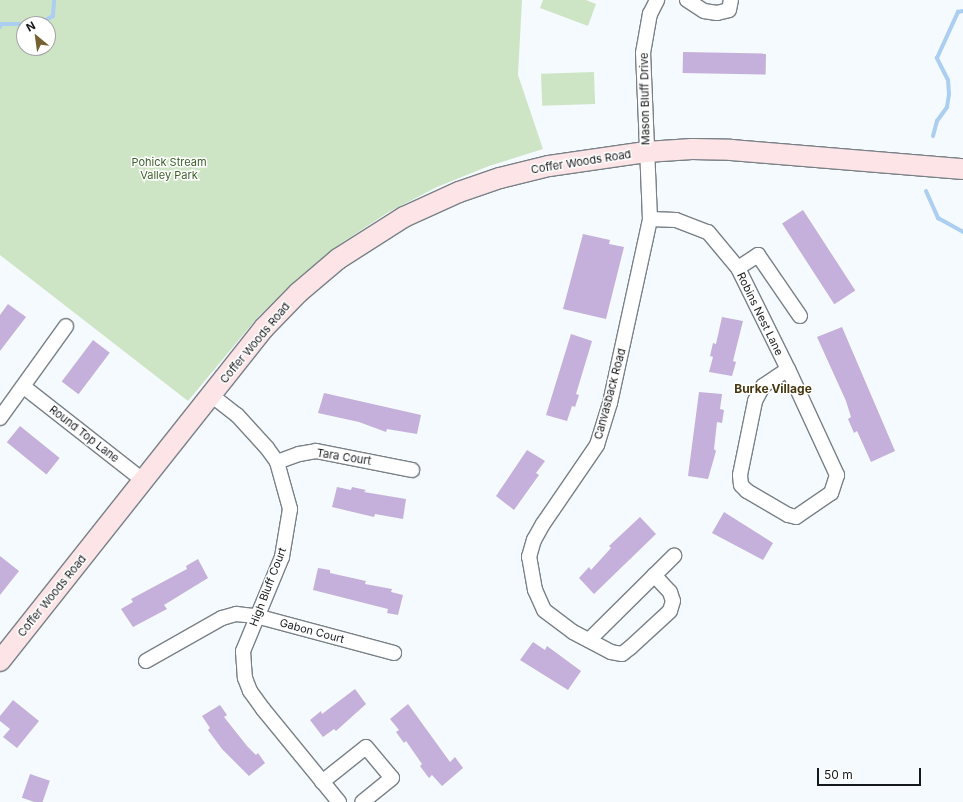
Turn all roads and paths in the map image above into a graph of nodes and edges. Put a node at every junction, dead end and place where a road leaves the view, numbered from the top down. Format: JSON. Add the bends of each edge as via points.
{"nodes":[{"id":1,"x":657,"y":0,"type":"edge"},
{"id":2,"x":687,"y":0,"type":"edge"},
{"id":3,"x":731,"y":0,"type":"edge"},
{"id":4,"x":646,"y":152,"type":"junction"},
{"id":5,"x":963,"y":169,"type":"edge"},
{"id":6,"x":650,"y":219,"type":"junction"},
{"id":7,"x":738,"y":268,"type":"junction"},
{"id":8,"x":800,"y":316,"type":"dead end"},
{"id":9,"x":66,"y":326,"type":"dead end"},
{"id":10,"x":788,"y":369,"type":"junction"},
{"id":11,"x":24,"y":387,"type":"junction"},
{"id":12,"x":211,"y":396,"type":"junction"},
{"id":13,"x":0,"y":418,"type":"edge"},
{"id":14,"x":277,"y":462,"type":"junction"},
{"id":15,"x":412,"y":470,"type":"dead end"},
{"id":16,"x":144,"y":481,"type":"junction"},
{"id":17,"x":674,"y":556,"type":"dead end"},
{"id":18,"x":654,"y":575,"type":"junction"},
{"id":19,"x":256,"y":616,"type":"junction"},
{"id":20,"x":589,"y":640,"type":"junction"},
{"id":21,"x":394,"y":653,"type":"dead end"},
{"id":22,"x":1,"y":657,"type":"edge"},
{"id":23,"x":146,"y":661,"type":"dead end"},
{"id":24,"x":322,"y":782,"type":"junction"},
{"id":25,"x":339,"y":802,"type":"edge"},
{"id":26,"x":362,"y":802,"type":"edge"}],
"edges":[{"from":1,"to":4,"type":"street","name":"Mason Bluff Drive","via":[[650,14],[643,53]]},
{"from":2,"to":3,"type":"street","via":[[704,11],[717,13],[729,10]]},
{"from":4,"to":5,"type":"street","name":"Coffer Woods Road","via":[[732,150]]},
{"from":4,"to":6,"type":"street","name":"Canvasback Road"},
{"from":4,"to":12,"type":"street","name":"Coffer Woods Road","via":[[549,166],[500,178],[459,192],[404,216],[338,259],[298,293],[264,328]]},
{"from":6,"to":7,"type":"street","name":"Robins Nest Lane","via":[[676,220],[708,232]]},
{"from":6,"to":20,"type":"street","name":"Canvasback Road","via":[[610,403],[597,445],[543,524],[534,540],[529,557],[535,590],[544,610],[573,632]]},
{"from":7,"to":8,"type":"street","via":[[758,255]]},
{"from":7,"to":10,"type":"street","name":"Robins Nest Lane"},
{"from":9,"to":11,"type":"street"},
{"from":10,"to":10,"type":"street","name":"Robins Nest Lane","via":[[837,476],[831,493],[796,517],[747,491],[741,485],[740,475],[755,401],[763,386]]},
{"from":11,"to":13,"type":"street"},
{"from":11,"to":16,"type":"street","name":"Round Top Lane"},
{"from":12,"to":14,"type":"street","name":"High Bluff Court","via":[[255,432]]},
{"from":12,"to":16,"type":"street","name":"Coffer Woods Road"},
{"from":14,"to":15,"type":"street","name":"Tara Court","via":[[316,451]]},
{"from":14,"to":19,"type":"street","name":"High Bluff Court","via":[[290,509],[288,528],[282,557]]},
{"from":16,"to":22,"type":"street","name":"Coffer Woods Road"},
{"from":17,"to":18,"type":"street"},
{"from":18,"to":20,"type":"street"},
{"from":18,"to":20,"type":"street","name":"Canvasback Road","via":[[670,592],[673,601],[670,611],[622,654],[611,652]]},
{"from":19,"to":21,"type":"street","name":"Gabon Court"},
{"from":19,"to":23,"type":"street","name":"Gabon Court","via":[[236,614],[222,618]]},
{"from":19,"to":24,"type":"street","name":"High Bluff Court","via":[[243,651],[245,678],[250,691]]},
{"from":24,"to":25,"type":"street","name":"High Bluff Court"},
{"from":24,"to":26,"type":"street","via":[[366,747],[392,778]]}]}
